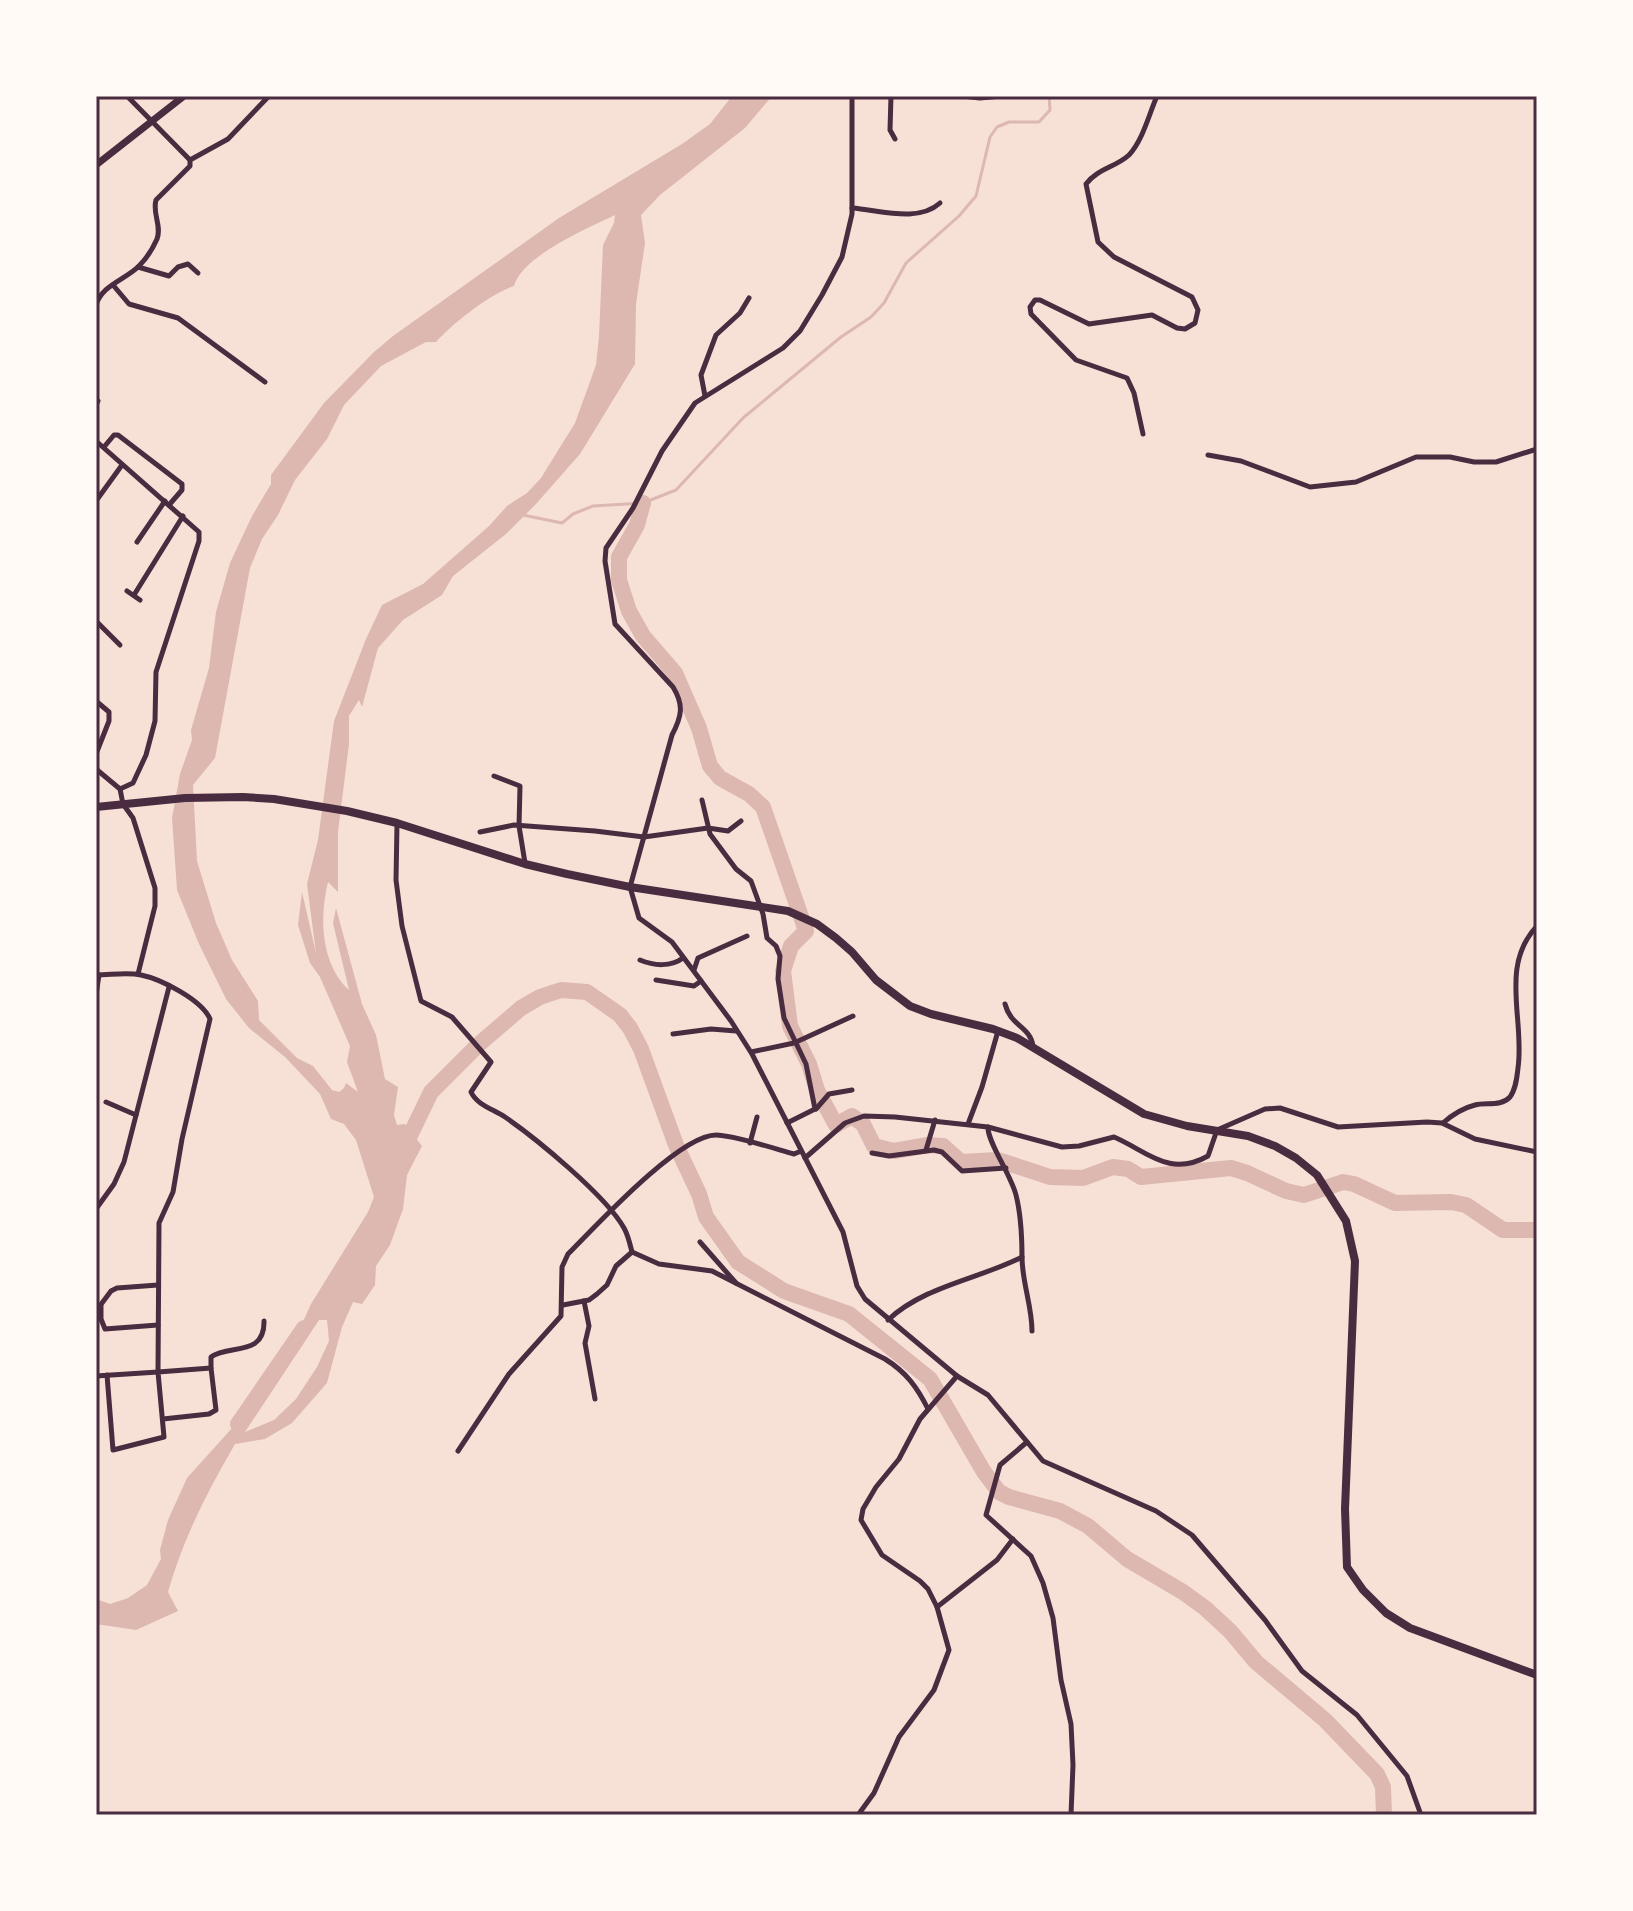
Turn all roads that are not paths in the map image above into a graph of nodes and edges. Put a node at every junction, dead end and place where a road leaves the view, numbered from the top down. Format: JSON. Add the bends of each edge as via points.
{"nodes":[{"id":1,"x":127,"y":96,"type":"edge"},
{"id":2,"x":184,"y":96,"type":"edge"},
{"id":3,"x":269,"y":96,"type":"edge"},
{"id":4,"x":852,"y":96,"type":"edge"},
{"id":5,"x":891,"y":96,"type":"edge"},
{"id":6,"x":966,"y":96,"type":"edge"},
{"id":7,"x":1001,"y":96,"type":"edge"},
{"id":8,"x":1157,"y":96,"type":"edge"},
{"id":9,"x":151,"y":121,"type":"junction"},
{"id":10,"x":895,"y":139,"type":"dead end"},
{"id":11,"x":190,"y":160,"type":"junction"},
{"id":12,"x":96,"y":165,"type":"edge"},
{"id":13,"x":940,"y":203,"type":"dead end"},
{"id":14,"x":852,"y":208,"type":"junction"},
{"id":15,"x":138,"y":267,"type":"junction"},
{"id":16,"x":198,"y":273,"type":"dead end"},
{"id":17,"x":113,"y":285,"type":"junction"},
{"id":18,"x":749,"y":298,"type":"dead end"},
{"id":19,"x":96,"y":305,"type":"edge"},
{"id":20,"x":265,"y":382,"type":"dead end"},
{"id":21,"x":705,"y":396,"type":"junction"},
{"id":22,"x":1143,"y":434,"type":"dead end"},
{"id":23,"x":96,"y":441,"type":"edge"},
{"id":24,"x":104,"y":447,"type":"junction"},
{"id":25,"x":1537,"y":449,"type":"edge"},
{"id":26,"x":1208,"y":455,"type":"dead end"},
{"id":27,"x":122,"y":465,"type":"junction"},
{"id":28,"x":96,"y":501,"type":"edge"},
{"id":29,"x":167,"y":503,"type":"junction"},
{"id":30,"x":183,"y":516,"type":"junction"},
{"id":31,"x":137,"y":542,"type":"dead end"},
{"id":32,"x":127,"y":591,"type":"dead end"},
{"id":33,"x":134,"y":595,"type":"junction"},
{"id":34,"x":140,"y":600,"type":"dead end"},
{"id":35,"x":96,"y":621,"type":"edge"},
{"id":36,"x":120,"y":645,"type":"dead end"},
{"id":37,"x":96,"y":701,"type":"edge"},
{"id":38,"x":96,"y":754,"type":"edge"},
{"id":39,"x":96,"y":769,"type":"edge"},
{"id":40,"x":494,"y":776,"type":"dead end"},
{"id":41,"x":120,"y":789,"type":"junction"},
{"id":42,"x":702,"y":800,"type":"dead end"},
{"id":43,"x":123,"y":804,"type":"junction"},
{"id":44,"x":96,"y":807,"type":"edge"},
{"id":45,"x":741,"y":821,"type":"dead end"},
{"id":46,"x":397,"y":823,"type":"junction"},
{"id":47,"x":519,"y":826,"type":"junction"},
{"id":48,"x":708,"y":828,"type":"junction"},
{"id":49,"x":480,"y":832,"type":"dead end"},
{"id":50,"x":644,"y":837,"type":"junction"},
{"id":51,"x":525,"y":864,"type":"junction"},
{"id":52,"x":630,"y":887,"type":"junction"},
{"id":53,"x":760,"y":905,"type":"junction"},
{"id":54,"x":1537,"y":926,"type":"edge"},
{"id":55,"x":747,"y":936,"type":"dead end"},
{"id":56,"x":683,"y":958,"type":"junction"},
{"id":57,"x":640,"y":960,"type":"dead end"},
{"id":58,"x":693,"y":971,"type":"junction"},
{"id":59,"x":138,"y":974,"type":"junction"},
{"id":60,"x":98,"y":975,"type":"edge"},
{"id":61,"x":656,"y":980,"type":"dead end"},
{"id":62,"x":701,"y":981,"type":"junction"},
{"id":63,"x":169,"y":987,"type":"junction"},
{"id":64,"x":96,"y":995,"type":"edge"},
{"id":65,"x":1005,"y":1004,"type":"dead end"},
{"id":66,"x":853,"y":1016,"type":"dead end"},
{"id":67,"x":737,"y":1031,"type":"junction"},
{"id":68,"x":998,"y":1031,"type":"junction"},
{"id":69,"x":673,"y":1034,"type":"dead end"},
{"id":70,"x":794,"y":1043,"type":"junction"},
{"id":71,"x":1033,"y":1047,"type":"junction"},
{"id":72,"x":751,"y":1052,"type":"junction"},
{"id":73,"x":852,"y":1090,"type":"dead end"},
{"id":74,"x":106,"y":1102,"type":"dead end"},
{"id":75,"x":815,"y":1109,"type":"junction"},
{"id":76,"x":136,"y":1115,"type":"junction"},
{"id":77,"x":757,"y":1117,"type":"dead end"},
{"id":78,"x":935,"y":1120,"type":"junction"},
{"id":79,"x":787,"y":1123,"type":"junction"},
{"id":80,"x":1442,"y":1123,"type":"junction"},
{"id":81,"x":968,"y":1124,"type":"junction"},
{"id":82,"x":988,"y":1127,"type":"junction"},
{"id":83,"x":1217,"y":1130,"type":"junction"},
{"id":84,"x":750,"y":1143,"type":"junction"},
{"id":85,"x":926,"y":1150,"type":"junction"},
{"id":86,"x":1537,"y":1152,"type":"edge"},
{"id":87,"x":872,"y":1153,"type":"dead end"},
{"id":88,"x":803,"y":1154,"type":"junction"},
{"id":89,"x":1006,"y":1168,"type":"junction"},
{"id":90,"x":96,"y":1209,"type":"edge"},
{"id":91,"x":611,"y":1210,"type":"junction"},
{"id":92,"x":700,"y":1242,"type":"dead end"},
{"id":93,"x":632,"y":1252,"type":"junction"},
{"id":94,"x":1022,"y":1257,"type":"junction"},
{"id":95,"x":736,"y":1284,"type":"junction"},
{"id":96,"x":158,"y":1285,"type":"junction"},
{"id":97,"x":584,"y":1301,"type":"junction"},
{"id":98,"x":563,"y":1305,"type":"junction"},
{"id":99,"x":98,"y":1308,"type":"edge"},
{"id":100,"x":888,"y":1320,"type":"junction"},
{"id":101,"x":264,"y":1321,"type":"dead end"},
{"id":102,"x":158,"y":1325,"type":"junction"},
{"id":103,"x":1032,"y":1331,"type":"dead end"},
{"id":104,"x":211,"y":1368,"type":"junction"},
{"id":105,"x":158,"y":1372,"type":"junction"},
{"id":106,"x":107,"y":1375,"type":"junction"},
{"id":107,"x":96,"y":1376,"type":"edge"},
{"id":108,"x":957,"y":1376,"type":"junction"},
{"id":109,"x":595,"y":1399,"type":"dead end"},
{"id":110,"x":928,"y":1409,"type":"junction"},
{"id":111,"x":163,"y":1419,"type":"junction"},
{"id":112,"x":1027,"y":1442,"type":"junction"},
{"id":113,"x":458,"y":1451,"type":"dead end"},
{"id":114,"x":1013,"y":1539,"type":"junction"},
{"id":115,"x":937,"y":1607,"type":"junction"},
{"id":116,"x":1537,"y":1675,"type":"edge"},
{"id":117,"x":858,"y":1815,"type":"edge"},
{"id":118,"x":1071,"y":1815,"type":"edge"},
{"id":119,"x":1421,"y":1815,"type":"edge"}],
"edges":[{"from":1,"to":9,"type":"street"},
{"from":2,"to":9,"type":"main road"},
{"from":3,"to":11,"type":"street","via":[[228,139]]},
{"from":4,"to":14,"type":"street"},
{"from":5,"to":10,"type":"street","via":[[890,130]]},
{"from":6,"to":7,"type":"street"},
{"from":8,"to":22,"type":"street","via":[[1130,154],[1086,184],[1098,242],[1114,257],[1192,297],[1198,310],[1195,323],[1177,328],[1152,315],[1089,324],[1040,300],[1030,307],[1076,360],[1127,378]]},
{"from":9,"to":11,"type":"street"},
{"from":9,"to":12,"type":"main road"},
{"from":11,"to":15,"type":"street","via":[[156,200],[159,234]]},
{"from":13,"to":14,"type":"street","via":[[911,214]]},
{"from":14,"to":21,"type":"street","via":[[842,257],[800,331],[783,348]]},
{"from":15,"to":16,"type":"street","via":[[169,276],[188,264]]},
{"from":15,"to":17,"type":"street"},
{"from":17,"to":19,"type":"street"},
{"from":17,"to":20,"type":"street","via":[[129,304],[178,318]]},
{"from":18,"to":21,"type":"street","via":[[716,335],[701,375]]},
{"from":21,"to":50,"type":"street","via":[[662,451],[606,548],[615,624],[673,687],[682,710]]},
{"from":23,"to":24,"type":"street"},
{"from":24,"to":27,"type":"street"},
{"from":24,"to":29,"type":"street","via":[[118,435],[182,484]]},
{"from":25,"to":26,"type":"street","via":[[1496,462],[1416,457],[1356,482],[1310,487],[1241,461]]},
{"from":27,"to":28,"type":"street"},
{"from":27,"to":29,"type":"street"},
{"from":29,"to":30,"type":"street"},
{"from":29,"to":31,"type":"street"},
{"from":30,"to":33,"type":"street"},
{"from":30,"to":41,"type":"street","via":[[199,532],[199,541],[156,672],[155,721],[146,755],[133,783]]},
{"from":32,"to":33,"type":"street"},
{"from":33,"to":34,"type":"street"},
{"from":35,"to":36,"type":"street"},
{"from":37,"to":38,"type":"street","via":[[109,712]]},
{"from":39,"to":41,"type":"street"},
{"from":40,"to":47,"type":"street","via":[[520,786]]},
{"from":41,"to":43,"type":"street"},
{"from":42,"to":48,"type":"street"},
{"from":43,"to":44,"type":"main road"},
{"from":43,"to":46,"type":"main road","via":[[229,797],[301,803]]},
{"from":43,"to":59,"type":"street","via":[[133,818],[155,888]]},
{"from":45,"to":48,"type":"street","via":[[728,831]]},
{"from":46,"to":51,"type":"main road"},
{"from":46,"to":91,"type":"street","via":[[402,926],[421,1001],[462,1027],[491,1062],[471,1092],[474,1100],[506,1117],[555,1156]]},
{"from":47,"to":49,"type":"street"},
{"from":47,"to":50,"type":"street"},
{"from":47,"to":51,"type":"street"},
{"from":48,"to":50,"type":"street"},
{"from":48,"to":53,"type":"street","via":[[736,869],[751,881]]},
{"from":50,"to":52,"type":"street"},
{"from":51,"to":52,"type":"main road"},
{"from":52,"to":53,"type":"main road"},
{"from":52,"to":56,"type":"street","via":[[639,918],[672,942]]},
{"from":53,"to":68,"type":"main road","via":[[817,924],[910,1006]]},
{"from":53,"to":70,"type":"street","via":[[767,938],[780,956],[784,1018]]},
{"from":54,"to":80,"type":"street","via":[[1518,956],[1514,976],[1519,1060],[1510,1097],[1502,1103],[1475,1105]]},
{"from":55,"to":58,"type":"street","via":[[698,958]]},
{"from":56,"to":57,"type":"street","via":[[674,965]]},
{"from":56,"to":58,"type":"street"},
{"from":58,"to":62,"type":"street"},
{"from":59,"to":60,"type":"street"},
{"from":59,"to":63,"type":"street"},
{"from":60,"to":64,"type":"street"},
{"from":61,"to":62,"type":"street","via":[[694,986]]},
{"from":62,"to":67,"type":"street"},
{"from":63,"to":76,"type":"street"},
{"from":63,"to":96,"type":"street","via":[[188,996],[210,1019],[173,1192],[159,1223]]},
{"from":65,"to":71,"type":"street"},
{"from":66,"to":70,"type":"street"},
{"from":67,"to":69,"type":"street"},
{"from":67,"to":72,"type":"street"},
{"from":68,"to":71,"type":"main road"},
{"from":68,"to":81,"type":"street"},
{"from":70,"to":72,"type":"street"},
{"from":70,"to":75,"type":"street","via":[[806,1064]]},
{"from":71,"to":83,"type":"main road","via":[[1144,1114]]},
{"from":72,"to":79,"type":"street"},
{"from":73,"to":75,"type":"street","via":[[829,1094]]},
{"from":74,"to":76,"type":"street"},
{"from":75,"to":79,"type":"street"},
{"from":76,"to":90,"type":"street","via":[[124,1162]]},
{"from":77,"to":84,"type":"street"},
{"from":78,"to":81,"type":"street"},
{"from":78,"to":85,"type":"street"},
{"from":78,"to":88,"type":"street","via":[[864,1116],[845,1123]]},
{"from":79,"to":88,"type":"street"},
{"from":80,"to":83,"type":"street","via":[[1338,1127],[1280,1108],[1265,1109]]},
{"from":80,"to":86,"type":"street","via":[[1475,1139]]},
{"from":81,"to":82,"type":"street"},
{"from":82,"to":83,"type":"street","via":[[1062,1147],[1114,1137],[1145,1156],[1193,1164],[1208,1156]]},
{"from":82,"to":89,"type":"street"},
{"from":83,"to":116,"type":"main road","via":[[1275,1146],[1317,1175],[1346,1221],[1355,1261],[1347,1567],[1386,1613],[1410,1628]]},
{"from":84,"to":88,"type":"street"},
{"from":84,"to":91,"type":"street","via":[[716,1135],[696,1139]]},
{"from":85,"to":87,"type":"street"},
{"from":85,"to":89,"type":"street","via":[[942,1152],[962,1171]]},
{"from":88,"to":100,"type":"street","via":[[843,1232],[857,1286]]},
{"from":89,"to":94,"type":"street","via":[[1016,1195]]},
{"from":91,"to":93,"type":"street"},
{"from":91,"to":98,"type":"street","via":[[568,1254],[562,1267]]},
{"from":92,"to":95,"type":"street"},
{"from":93,"to":95,"type":"street","via":[[659,1264],[712,1271]]},
{"from":93,"to":97,"type":"street","via":[[616,1266],[607,1285]]},
{"from":94,"to":100,"type":"street","via":[[932,1292]]},
{"from":94,"to":103,"type":"street"},
{"from":95,"to":110,"type":"street","via":[[902,1370]]},
{"from":96,"to":99,"type":"street","via":[[117,1288]]},
{"from":96,"to":102,"type":"street"},
{"from":97,"to":98,"type":"street"},
{"from":97,"to":109,"type":"street"},
{"from":98,"to":113,"type":"street","via":[[561,1316],[509,1374]]},
{"from":99,"to":102,"type":"street","via":[[105,1329]]},
{"from":100,"to":108,"type":"street"},
{"from":101,"to":104,"type":"street","via":[[257,1341],[247,1349],[218,1352],[211,1357]]},
{"from":102,"to":105,"type":"street"},
{"from":104,"to":105,"type":"street"},
{"from":104,"to":111,"type":"street","via":[[216,1410]]},
{"from":105,"to":106,"type":"street"},
{"from":105,"to":111,"type":"street"},
{"from":106,"to":107,"type":"street"},
{"from":106,"to":111,"type":"street","via":[[113,1450],[164,1437]]},
{"from":108,"to":110,"type":"street"},
{"from":108,"to":112,"type":"street","via":[[988,1395]]},
{"from":110,"to":115,"type":"street","via":[[861,1520],[882,1555],[920,1581]]},
{"from":112,"to":114,"type":"street","via":[[1000,1465],[986,1515]]},
{"from":112,"to":119,"type":"street","via":[[1057,1469],[1156,1511],[1192,1535],[1302,1671],[1357,1715],[1407,1776]]},
{"from":114,"to":115,"type":"street","via":[[997,1560]]},
{"from":114,"to":118,"type":"street","via":[[1031,1556],[1053,1618],[1071,1724]]},
{"from":115,"to":117,"type":"street","via":[[949,1650],[934,1690],[899,1737]]}]}
